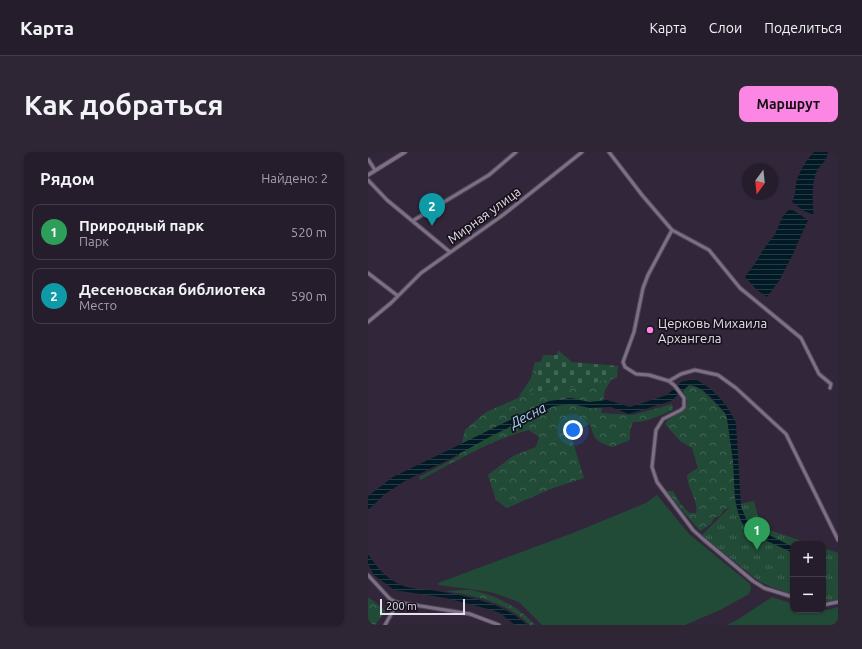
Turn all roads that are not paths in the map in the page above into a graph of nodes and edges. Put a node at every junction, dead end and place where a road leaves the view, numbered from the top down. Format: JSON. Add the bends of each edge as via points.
{"nodes":[{"id":1,"x":405,"y":152,"type":"edge"},
{"id":2,"x":516,"y":152,"type":"edge"},
{"id":3,"x":582,"y":152,"type":"edge"},
{"id":4,"x":610,"y":152,"type":"edge"},
{"id":5,"x":368,"y":159,"type":"edge"},
{"id":6,"x":375,"y":170,"type":"junction"},
{"id":7,"x":368,"y":175,"type":"edge"},
{"id":8,"x":368,"y":180,"type":"edge"},
{"id":9,"x":414,"y":220,"type":"junction"},
{"id":10,"x":672,"y":230,"type":"junction"},
{"id":11,"x":450,"y":252,"type":"junction"},
{"id":12,"x":368,"y":273,"type":"edge"},
{"id":13,"x":398,"y":296,"type":"junction"},
{"id":14,"x":368,"y":322,"type":"edge"},
{"id":15,"x":669,"y":381,"type":"junction"},
{"id":16,"x":830,"y":388,"type":"dead end"},
{"id":17,"x":838,"y":540,"type":"edge"},
{"id":18,"x":368,"y":575,"type":"edge"},
{"id":19,"x":790,"y":596,"type":"edge"},
{"id":20,"x":396,"y":602,"type":"junction"},
{"id":21,"x":838,"y":602,"type":"edge"},
{"id":22,"x":826,"y":604,"type":"edge"},
{"id":23,"x":385,"y":625,"type":"edge"},
{"id":24,"x":499,"y":625,"type":"edge"}],
"edges":[{"from":1,"to":6,"type":"street"},
{"from":2,"to":9,"type":"street","via":[[489,175]]},
{"from":3,"to":11,"type":"street","name":"Мирная улица","via":[[503,215]]},
{"from":4,"to":10,"type":"street"},
{"from":5,"to":6,"type":"street"},
{"from":6,"to":7,"type":"street"},
{"from":8,"to":9,"type":"street","via":[[387,200]]},
{"from":9,"to":11,"type":"street"},
{"from":10,"to":15,"type":"street","via":[[643,288],[634,332],[623,362],[630,371]]},
{"from":10,"to":16,"type":"street","via":[[709,250],[740,288],[801,338],[819,374],[831,384]]},
{"from":11,"to":13,"type":"street","name":"Мирная улица","via":[[421,273]]},
{"from":12,"to":13,"type":"street"},
{"from":13,"to":14,"type":"street","name":"Мирная улица"},
{"from":15,"to":17,"type":"street","via":[[695,370],[718,375],[786,434]]},
{"from":15,"to":19,"type":"street","via":[[684,398],[684,406],[663,419],[656,430],[652,467],[657,482],[693,530],[753,581],[764,588]]},
{"from":18,"to":20,"type":"street","via":[[390,599]]},
{"from":20,"to":23,"type":"street"},
{"from":20,"to":24,"type":"street","via":[[470,614]]},
{"from":21,"to":22,"type":"street"}]}
